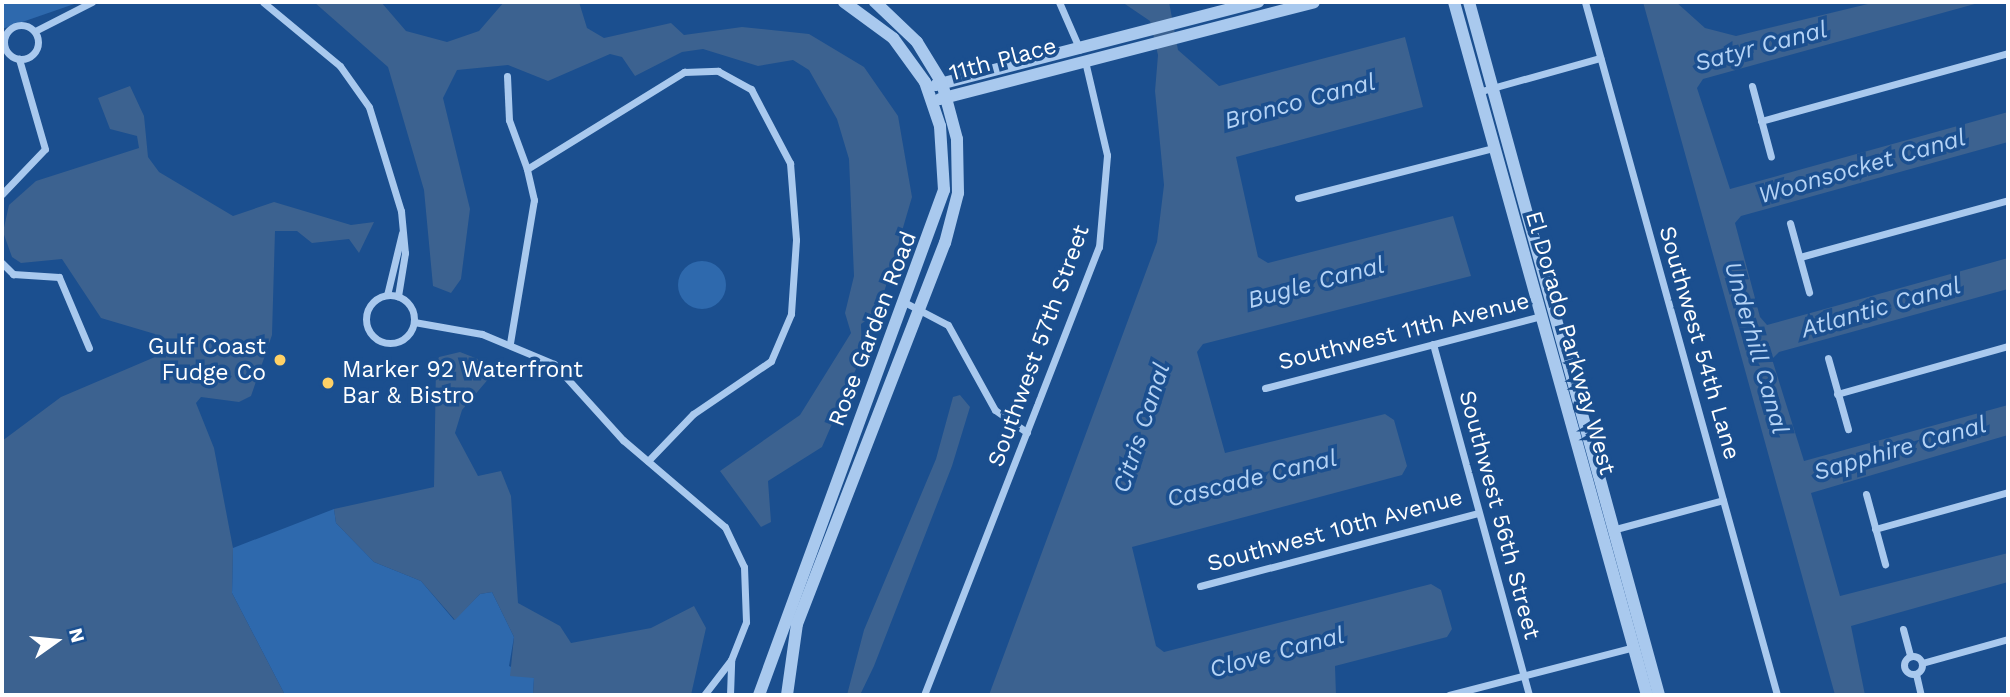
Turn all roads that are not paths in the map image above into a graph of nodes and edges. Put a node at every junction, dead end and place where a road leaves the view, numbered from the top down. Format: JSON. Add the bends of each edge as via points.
{"nodes":[{"id":1,"x":92,"y":2,"type":"edge"},
{"id":2,"x":263,"y":2,"type":"edge"},
{"id":3,"x":844,"y":2,"type":"edge"},
{"id":4,"x":875,"y":2,"type":"edge"},
{"id":5,"x":1059,"y":2,"type":"edge"},
{"id":6,"x":1258,"y":2,"type":"edge"},
{"id":7,"x":1314,"y":2,"type":"edge"},
{"id":8,"x":1454,"y":2,"type":"edge"},
{"id":9,"x":1469,"y":2,"type":"edge"},
{"id":10,"x":1585,"y":2,"type":"edge"},
{"id":11,"x":35,"y":32,"type":"junction"},
{"id":12,"x":3,"y":45,"type":"edge"},
{"id":13,"x":1079,"y":47,"type":"junction"},
{"id":14,"x":2008,"y":53,"type":"edge"},
{"id":15,"x":19,"y":58,"type":"junction"},
{"id":16,"x":1600,"y":58,"type":"junction"},
{"id":17,"x":1085,"y":60,"type":"junction"},
{"id":18,"x":507,"y":76,"type":"dead end"},
{"id":19,"x":942,"y":83,"type":"junction"},
{"id":20,"x":1752,"y":86,"type":"dead end"},
{"id":21,"x":927,"y":87,"type":"junction"},
{"id":22,"x":1485,"y":90,"type":"junction"},
{"id":23,"x":947,"y":97,"type":"junction"},
{"id":24,"x":933,"y":101,"type":"junction"},
{"id":25,"x":1761,"y":121,"type":"junction"},
{"id":26,"x":1500,"y":145,"type":"junction"},
{"id":27,"x":1771,"y":157,"type":"dead end"},
{"id":28,"x":527,"y":169,"type":"junction"},
{"id":29,"x":2,"y":194,"type":"edge"},
{"id":30,"x":1298,"y":198,"type":"dead end"},
{"id":31,"x":2008,"y":200,"type":"edge"},
{"id":32,"x":1790,"y":223,"type":"dead end"},
{"id":33,"x":403,"y":233,"type":"junction"},
{"id":34,"x":1800,"y":257,"type":"junction"},
{"id":35,"x":2,"y":263,"type":"edge"},
{"id":36,"x":1810,"y":292,"type":"dead end"},
{"id":37,"x":387,"y":295,"type":"junction"},
{"id":38,"x":398,"y":296,"type":"junction"},
{"id":39,"x":906,"y":303,"type":"junction"},
{"id":40,"x":919,"y":308,"type":"junction"},
{"id":41,"x":1547,"y":315,"type":"junction"},
{"id":42,"x":414,"y":322,"type":"junction"},
{"id":43,"x":510,"y":344,"type":"junction"},
{"id":44,"x":1433,"y":344,"type":"junction"},
{"id":45,"x":2008,"y":346,"type":"edge"},
{"id":46,"x":89,"y":348,"type":"dead end"},
{"id":47,"x":1828,"y":358,"type":"dead end"},
{"id":48,"x":1265,"y":388,"type":"dead end"},
{"id":49,"x":1837,"y":394,"type":"junction"},
{"id":50,"x":1847,"y":429,"type":"dead end"},
{"id":51,"x":1027,"y":432,"type":"junction"},
{"id":52,"x":648,"y":461,"type":"junction"},
{"id":53,"x":2008,"y":492,"type":"edge"},
{"id":54,"x":1866,"y":494,"type":"dead end"},
{"id":55,"x":1723,"y":500,"type":"junction"},
{"id":56,"x":1479,"y":513,"type":"junction"},
{"id":57,"x":1875,"y":529,"type":"junction"},
{"id":58,"x":1607,"y":532,"type":"junction"},
{"id":59,"x":1885,"y":564,"type":"dead end"},
{"id":60,"x":1200,"y":586,"type":"dead end"},
{"id":61,"x":1903,"y":629,"type":"dead end"},
{"id":62,"x":2008,"y":639,"type":"edge"},
{"id":63,"x":1639,"y":646,"type":"junction"},
{"id":64,"x":1910,"y":656,"type":"junction"},
{"id":65,"x":731,"y":660,"type":"junction"},
{"id":66,"x":1922,"y":663,"type":"junction"},
{"id":67,"x":1916,"y":674,"type":"junction"},
{"id":68,"x":1524,"y":676,"type":"junction"},
{"id":69,"x":704,"y":695,"type":"edge"},
{"id":70,"x":730,"y":695,"type":"edge"},
{"id":71,"x":759,"y":695,"type":"edge"},
{"id":72,"x":787,"y":695,"type":"edge"},
{"id":73,"x":924,"y":695,"type":"edge"},
{"id":74,"x":1449,"y":695,"type":"edge"},
{"id":75,"x":1529,"y":695,"type":"edge"},
{"id":76,"x":1647,"y":695,"type":"edge"},
{"id":77,"x":1659,"y":695,"type":"edge"},
{"id":78,"x":1777,"y":695,"type":"edge"},
{"id":79,"x":1921,"y":695,"type":"edge"}],
"edges":[{"from":1,"to":11,"type":"street"},
{"from":2,"to":33,"type":"street","via":[[340,66],[363,95],[398,200]]},
{"from":3,"to":21,"type":"street","name":"Rose Garden Road","via":[[893,38]]},
{"from":4,"to":19,"type":"street","name":"Rose Garden Road","via":[[917,42]]},
{"from":5,"to":13,"type":"street","name":"Southwest 57th Street"},
{"from":6,"to":13,"type":"street","name":"11th Place"},
{"from":7,"to":17,"type":"street","name":"11th Place"},
{"from":8,"to":22,"type":"street","name":"El Dorado Parkway West"},
{"from":9,"to":22,"type":"street","name":"El Dorado Parkway West"},
{"from":10,"to":16,"type":"street","name":"Southwest 54th Lane"},
{"from":11,"to":12,"type":"street","via":[[15,26]]},
{"from":11,"to":15,"type":"street","via":[[37,48]]},
{"from":12,"to":15,"type":"street"},
{"from":13,"to":17,"type":"street","name":"Southwest 57th Street"},
{"from":13,"to":19,"type":"street","name":"11th Place"},
{"from":14,"to":25,"type":"street"},
{"from":15,"to":29,"type":"street","via":[[44,149]]},
{"from":16,"to":22,"type":"street"},
{"from":16,"to":55,"type":"street","name":"Southwest 54th Lane"},
{"from":17,"to":23,"type":"street","name":"11th Place"},
{"from":17,"to":51,"type":"street","name":"Southwest 57th Street","via":[[1105,132],[1104,222],[1093,267]]},
{"from":18,"to":28,"type":"street","via":[[509,120]]},
{"from":19,"to":21,"type":"street","name":"11th Place"},
{"from":19,"to":23,"type":"street","name":"Rose Garden Road"},
{"from":20,"to":25,"type":"street"},
{"from":21,"to":24,"type":"street","name":"Rose Garden Road"},
{"from":22,"to":26,"type":"street","name":"El Dorado Parkway West"},
{"from":23,"to":24,"type":"street","name":"11th Place"},
{"from":23,"to":40,"type":"street","name":"Rose Garden Road","via":[[957,139],[958,194]]},
{"from":24,"to":39,"type":"street","name":"Rose Garden Road","via":[[943,143],[944,190]]},
{"from":25,"to":27,"type":"street"},
{"from":26,"to":30,"type":"street"},
{"from":26,"to":41,"type":"street","name":"El Dorado Parkway West"},
{"from":28,"to":43,"type":"street","via":[[534,200]]},
{"from":28,"to":52,"type":"street","via":[[669,78],[702,69],[751,89],[779,134],[790,163],[796,240],[784,338],[751,380],[693,414]]},
{"from":31,"to":34,"type":"street"},
{"from":32,"to":34,"type":"street"},
{"from":33,"to":37,"type":"street"},
{"from":33,"to":38,"type":"street"},
{"from":34,"to":36,"type":"street"},
{"from":35,"to":46,"type":"street","via":[[13,274],[58,277]]},
{"from":37,"to":38,"type":"street"},
{"from":37,"to":42,"type":"street","via":[[366,314],[372,335],[398,342]]},
{"from":38,"to":42,"type":"street","via":[[411,306]]},
{"from":39,"to":40,"type":"street"},
{"from":39,"to":71,"type":"street","name":"Rose Garden Road","via":[[780,625]]},
{"from":40,"to":51,"type":"street","via":[[948,325],[995,410]]},
{"from":40,"to":72,"type":"street","name":"Rose Garden Road","via":[[797,624]]},
{"from":41,"to":44,"type":"street","name":"Southwest 11th Avenue"},
{"from":41,"to":58,"type":"street","name":"El Dorado Parkway West"},
{"from":42,"to":43,"type":"street"},
{"from":43,"to":52,"type":"street","via":[[554,364]]},
{"from":44,"to":48,"type":"street","name":"Southwest 11th Avenue"},
{"from":44,"to":56,"type":"street","name":"Southwest 56th Street"},
{"from":45,"to":49,"type":"street"},
{"from":47,"to":49,"type":"street"},
{"from":49,"to":50,"type":"street"},
{"from":51,"to":73,"type":"street","name":"Southwest 57th Street"},
{"from":52,"to":65,"type":"street","via":[[718,519],[739,553],[747,609]]},
{"from":53,"to":57,"type":"street"},
{"from":54,"to":57,"type":"street"},
{"from":55,"to":58,"type":"street"},
{"from":55,"to":78,"type":"street","name":"Southwest 54th Lane"},
{"from":56,"to":60,"type":"street","name":"Southwest 10th Avenue"},
{"from":56,"to":68,"type":"street","name":"Southwest 56th Street"},
{"from":57,"to":59,"type":"street"},
{"from":58,"to":63,"type":"street","name":"El Dorado Parkway West"},
{"from":61,"to":64,"type":"street"},
{"from":62,"to":66,"type":"street"},
{"from":63,"to":68,"type":"street"},
{"from":63,"to":76,"type":"street","name":"El Dorado Parkway West"},
{"from":63,"to":77,"type":"street","name":"El Dorado Parkway West"},
{"from":64,"to":66,"type":"street"},
{"from":64,"to":67,"type":"street","via":[[1903,667]]},
{"from":65,"to":69,"type":"street"},
{"from":65,"to":70,"type":"street"},
{"from":66,"to":67,"type":"street"},
{"from":67,"to":79,"type":"street"},
{"from":68,"to":74,"type":"street"},
{"from":68,"to":75,"type":"street","name":"Southwest 56th Street"}]}
